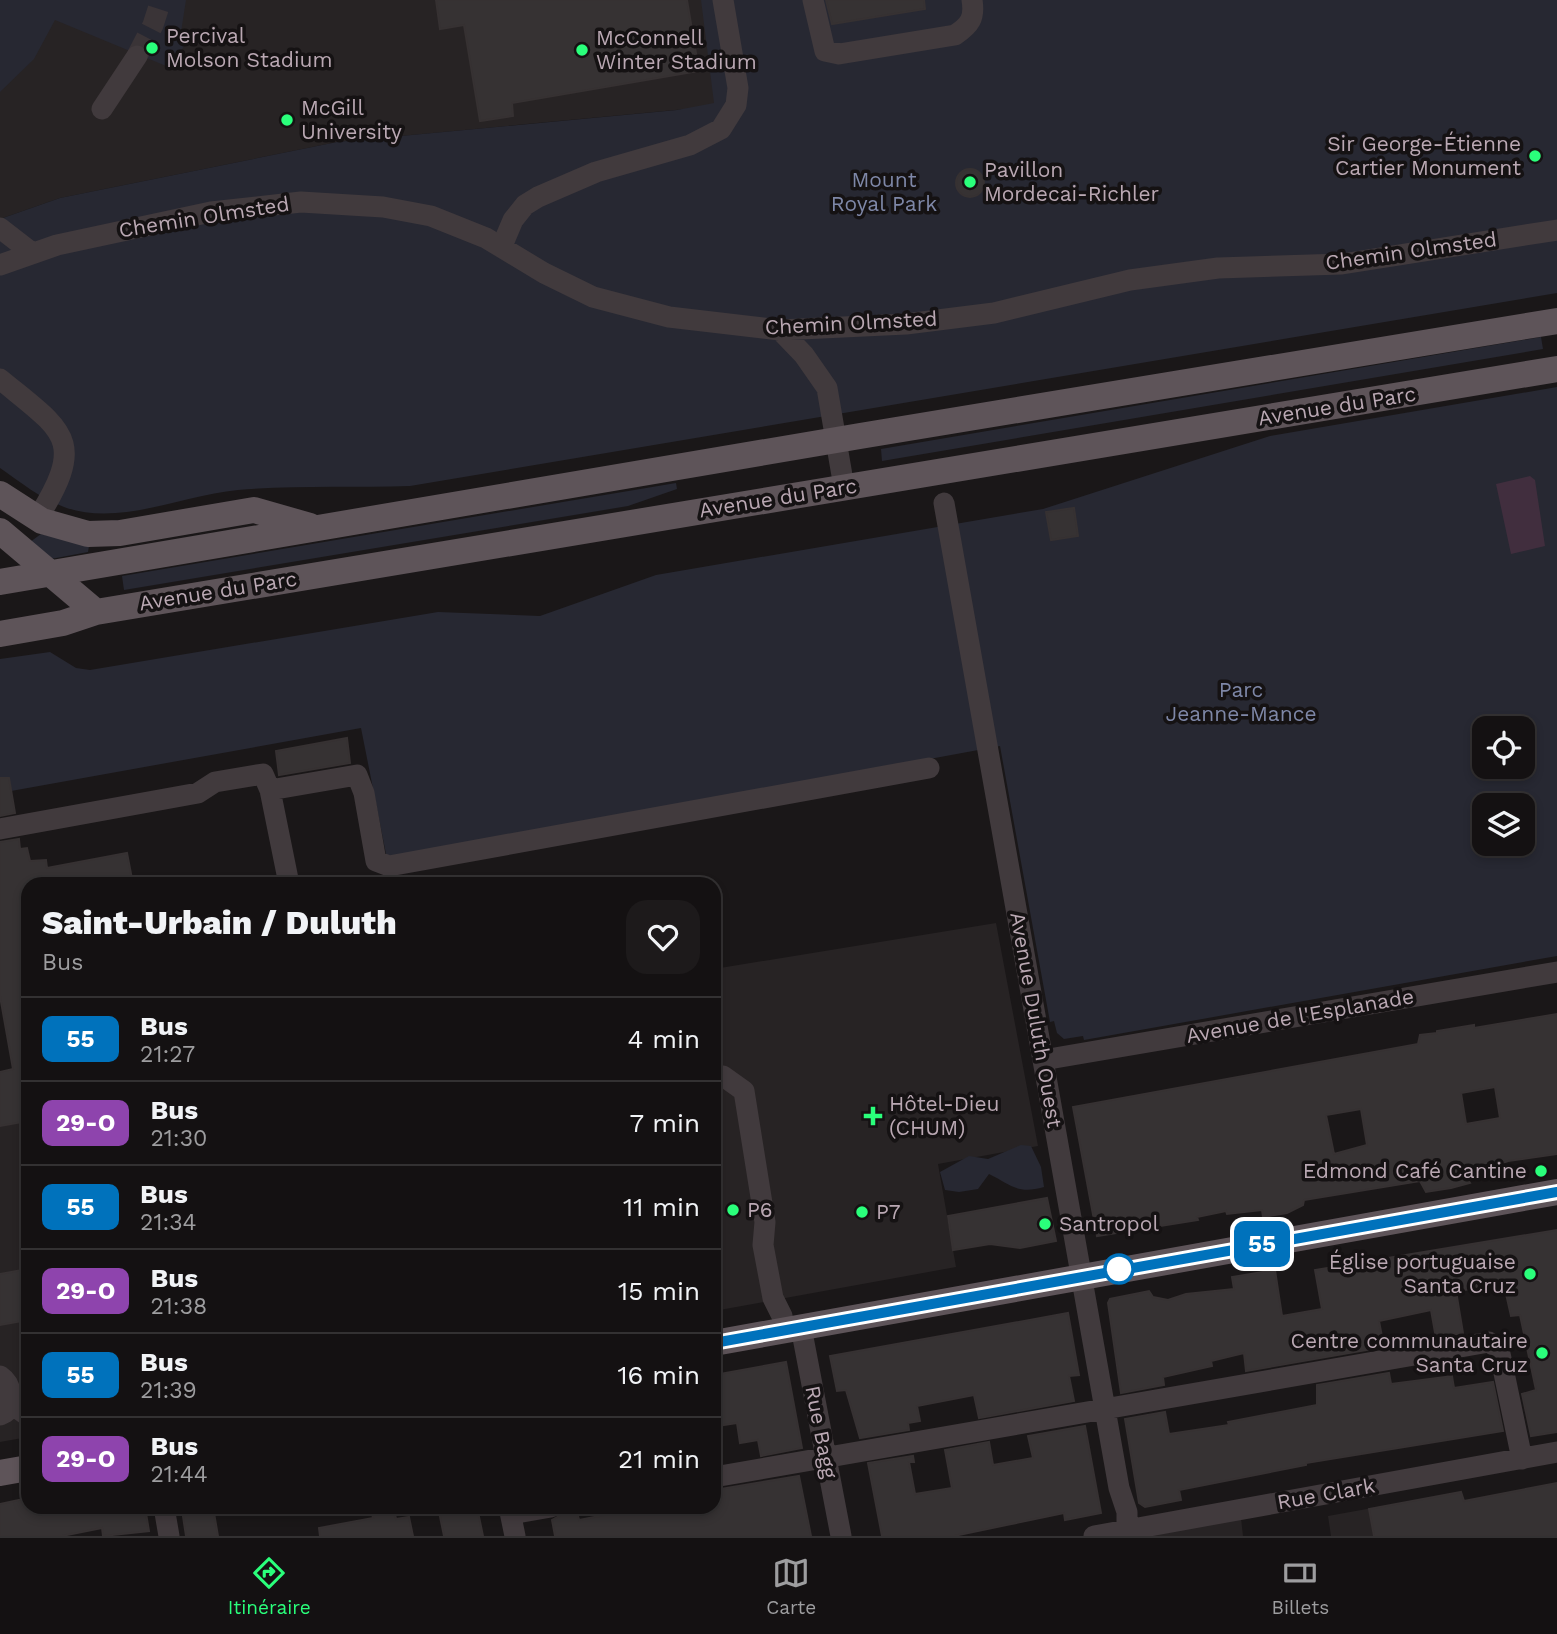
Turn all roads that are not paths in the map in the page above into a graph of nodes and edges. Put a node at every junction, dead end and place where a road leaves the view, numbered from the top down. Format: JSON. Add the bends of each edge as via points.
{"nodes":[{"id":1,"x":723,"y":0,"type":"edge"},
{"id":2,"x":813,"y":0,"type":"edge"},
{"id":3,"x":972,"y":0,"type":"edge"},
{"id":4,"x":137,"y":56,"type":"tunnel mouth"},
{"id":5,"x":102,"y":109,"type":"dead end"},
{"id":6,"x":0,"y":228,"type":"edge"},
{"id":7,"x":1557,"y":230,"type":"edge"},
{"id":8,"x":502,"y":246,"type":"junction"},
{"id":9,"x":31,"y":253,"type":"junction"},
{"id":10,"x":0,"y":265,"type":"edge"},
{"id":11,"x":1557,"y":321,"type":"edge"},
{"id":12,"x":780,"y":330,"type":"junction"},
{"id":13,"x":1557,"y":369,"type":"edge"},
{"id":14,"x":0,"y":379,"type":"edge"},
{"id":15,"x":838,"y":439,"type":"junction"},
{"id":16,"x":844,"y":487,"type":"junction"},
{"id":17,"x":0,"y":494,"type":"edge"},
{"id":18,"x":944,"y":503,"type":"dead end"},
{"id":19,"x":41,"y":512,"type":"junction"},
{"id":20,"x":318,"y":528,"type":"junction"},
{"id":21,"x":0,"y":531,"type":"edge"},
{"id":22,"x":51,"y":574,"type":"junction"},
{"id":23,"x":0,"y":582,"type":"edge"},
{"id":24,"x":96,"y":612,"type":"junction"},
{"id":25,"x":0,"y":634,"type":"edge"},
{"id":26,"x":929,"y":768,"type":"dead end"},
{"id":27,"x":270,"y":790,"type":"junction"},
{"id":28,"x":0,"y":829,"type":"edge"},
{"id":29,"x":288,"y":877,"type":"edge"},
{"id":30,"x":1557,"y":972,"type":"edge"},
{"id":31,"x":1043,"y":1060,"type":"junction"},
{"id":32,"x":723,"y":1076,"type":"dead end"},
{"id":33,"x":1557,"y":1192,"type":"edge"},
{"id":34,"x":1082,"y":1276,"type":"junction"},
{"id":35,"x":789,"y":1324,"type":"junction"},
{"id":36,"x":721,"y":1341,"type":"edge"},
{"id":37,"x":0,"y":1376,"type":"edge"},
{"id":38,"x":1105,"y":1407,"type":"junction"},
{"id":39,"x":5,"y":1409,"type":"edge"},
{"id":40,"x":1557,"y":1452,"type":"edge"},
{"id":41,"x":825,"y":1456,"type":"junction"},
{"id":42,"x":1522,"y":1459,"type":"junction"},
{"id":43,"x":21,"y":1469,"type":"edge"},
{"id":44,"x":0,"y":1473,"type":"edge"},
{"id":45,"x":721,"y":1476,"type":"edge"},
{"id":46,"x":165,"y":1514,"type":"edge"},
{"id":47,"x":511,"y":1514,"type":"edge"},
{"id":48,"x":1127,"y":1532,"type":"edge"},
{"id":49,"x":169,"y":1536,"type":"edge"},
{"id":50,"x":515,"y":1536,"type":"edge"},
{"id":51,"x":841,"y":1536,"type":"edge"},
{"id":52,"x":1094,"y":1536,"type":"edge"}],
"edges":[{"from":1,"to":8,"type":"street","via":[[737,88],[736,105],[721,129],[690,145],[606,168],[538,197],[513,220]]},
{"from":2,"to":3,"type":"street","via":[[825,51],[839,54],[955,35],[969,26]]},
{"from":4,"to":5,"type":"street"},
{"from":6,"to":9,"type":"street"},
{"from":7,"to":12,"type":"street","name":"Chemin Olmsted","via":[[1342,264],[1218,268],[1130,280],[994,313],[944,320]]},
{"from":8,"to":9,"type":"street","name":"Chemin Olmsted","via":[[431,216],[383,207],[301,202],[211,212]]},
{"from":8,"to":12,"type":"street","name":"Chemin Olmsted","via":[[593,297],[669,317]]},
{"from":9,"to":10,"type":"street","name":"Chemin Olmsted"},
{"from":11,"to":15,"type":"main road","name":"Avenue du Parc"},
{"from":12,"to":15,"type":"street","via":[[827,388]]},
{"from":13,"to":16,"type":"main road","name":"Avenue du Parc"},
{"from":14,"to":19,"type":"street","via":[[44,413],[65,446],[62,473]]},
{"from":15,"to":16,"type":"street"},
{"from":15,"to":20,"type":"main road","name":"Avenue du Parc"},
{"from":16,"to":24,"type":"main road","name":"Avenue du Parc"},
{"from":17,"to":19,"type":"main road"},
{"from":18,"to":31,"type":"street","name":"Avenue Duluth Ouest"},
{"from":19,"to":20,"type":"main road","via":[[68,531],[97,535],[254,510]]},
{"from":20,"to":22,"type":"main road","name":"Avenue du Parc"},
{"from":21,"to":22,"type":"main road"},
{"from":22,"to":23,"type":"main road","name":"Avenue du Parc"},
{"from":22,"to":24,"type":"main road"},
{"from":24,"to":25,"type":"main road","name":"Avenue du Parc","via":[[63,624]]},
{"from":26,"to":27,"type":"street","via":[[389,866],[376,861],[357,775]]},
{"from":27,"to":28,"type":"street","via":[[263,774],[215,782],[198,793]]},
{"from":27,"to":29,"type":"street"},
{"from":30,"to":31,"type":"street","name":"Avenue de l'Esplanade"},
{"from":31,"to":34,"type":"street","name":"Avenue Duluth Ouest"},
{"from":32,"to":35,"type":"street","name":"Rue Bagg","via":[[744,1091],[773,1298]]},
{"from":33,"to":34,"type":"main road"},
{"from":34,"to":35,"type":"main road"},
{"from":34,"to":38,"type":"street","name":"Avenue Duluth Ouest"},
{"from":35,"to":36,"type":"main road"},
{"from":35,"to":41,"type":"street","name":"Rue Bagg"},
{"from":37,"to":39,"type":"street","via":[[8,1383]]},
{"from":38,"to":41,"type":"street"},
{"from":38,"to":42,"type":"street","via":[[1489,1342],[1499,1349]]},
{"from":38,"to":48,"type":"street","name":"Avenue Duluth Ouest"},
{"from":40,"to":42,"type":"street","name":"Rue Clark"},
{"from":41,"to":45,"type":"street"},
{"from":41,"to":51,"type":"street","name":"Rue Bagg"},
{"from":42,"to":48,"type":"street","name":"Rue Clark"},
{"from":43,"to":44,"type":"main road"},
{"from":46,"to":49,"type":"street"},
{"from":47,"to":50,"type":"street"},
{"from":48,"to":52,"type":"street","name":"Rue Clark"}]}
